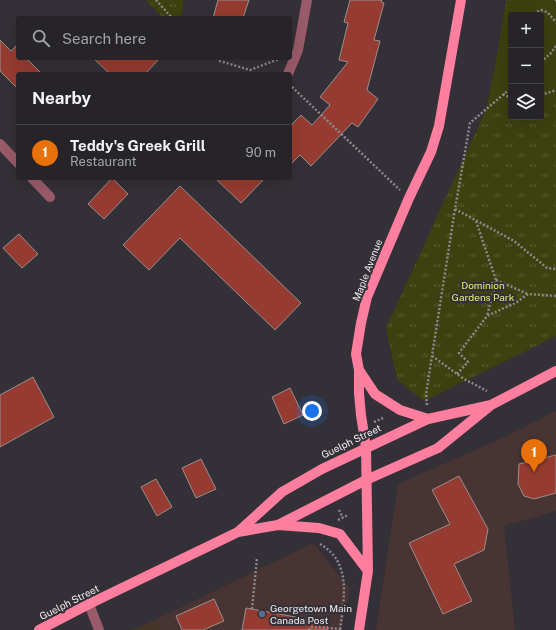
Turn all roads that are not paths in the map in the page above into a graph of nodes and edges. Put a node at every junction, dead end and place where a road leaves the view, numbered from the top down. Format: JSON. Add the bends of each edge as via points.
{"nodes":[{"id":1,"x":307,"y":0,"type":"edge"},
{"id":2,"x":461,"y":0,"type":"edge"},
{"id":3,"x":289,"y":72,"type":"edge"},
{"id":4,"x":0,"y":144,"type":"edge"},
{"id":5,"x":16,"y":161,"type":"edge"},
{"id":6,"x":34,"y":180,"type":"edge"},
{"id":7,"x":50,"y":197,"type":"dead end"},
{"id":8,"x":359,"y":370,"type":"junction"},
{"id":9,"x":556,"y":371,"type":"edge"},
{"id":10,"x":491,"y":405,"type":"junction"},
{"id":11,"x":428,"y":419,"type":"junction"},
{"id":12,"x":366,"y":447,"type":"junction"},
{"id":13,"x":366,"y":480,"type":"junction"},
{"id":14,"x":278,"y":525,"type":"junction"},
{"id":15,"x":238,"y":532,"type":"junction"},
{"id":16,"x":368,"y":571,"type":"junction"},
{"id":17,"x":89,"y":604,"type":"junction"},
{"id":18,"x":43,"y":629,"type":"edge"},
{"id":19,"x":99,"y":630,"type":"edge"},
{"id":20,"x":359,"y":630,"type":"edge"}],
"edges":[{"from":1,"to":3,"type":"street","via":[[298,50]]},
{"from":2,"to":8,"type":"main road","name":"Maple Avenue","via":[[439,126],[431,152],[367,297],[356,354]]},
{"from":4,"to":5,"type":"street"},
{"from":6,"to":7,"type":"street"},
{"from":8,"to":11,"type":"main road","via":[[375,394],[400,410]]},
{"from":8,"to":12,"type":"main road","name":"Maple Avenue","via":[[359,401]]},
{"from":9,"to":10,"type":"main road","name":"Guelph Street"},
{"from":10,"to":11,"type":"main road","name":"Guelph Street"},
{"from":10,"to":13,"type":"main road","name":"Guelph Street","via":[[438,448]]},
{"from":11,"to":12,"type":"main road","name":"Guelph Street"},
{"from":12,"to":13,"type":"main road","name":"Maple Avenue"},
{"from":12,"to":15,"type":"main road","name":"Guelph Street","via":[[282,492]]},
{"from":13,"to":14,"type":"main road","name":"Guelph Street"},
{"from":13,"to":16,"type":"main road","name":"Maple Avenue"},
{"from":14,"to":15,"type":"main road","name":"Guelph Street"},
{"from":14,"to":16,"type":"main road","via":[[319,528],[340,534]]},
{"from":15,"to":17,"type":"main road","name":"Guelph Street"},
{"from":16,"to":20,"type":"main road","name":"Maple Avenue"},
{"from":17,"to":18,"type":"main road","name":"Guelph Street"},
{"from":17,"to":19,"type":"street"}]}
